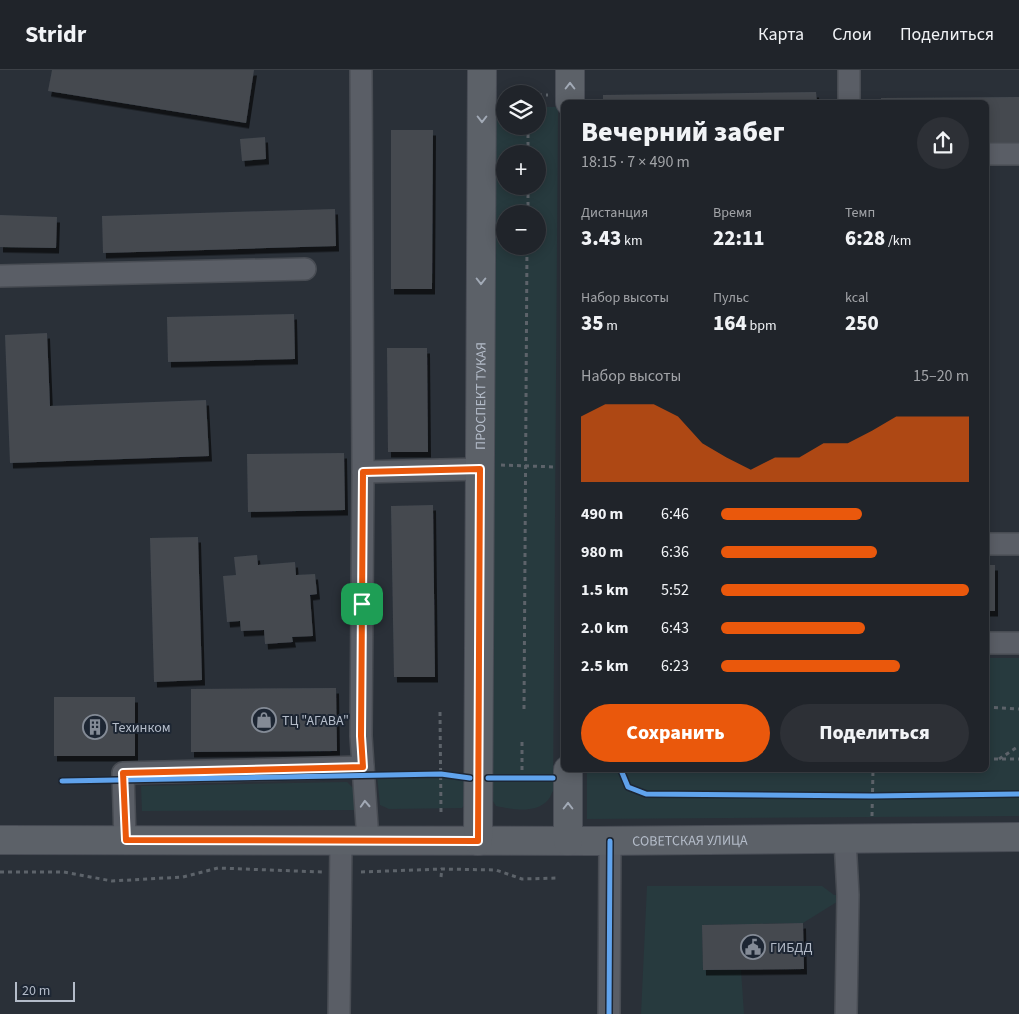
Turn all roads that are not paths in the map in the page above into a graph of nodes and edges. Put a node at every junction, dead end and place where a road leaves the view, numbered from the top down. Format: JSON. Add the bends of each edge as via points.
{"nodes":[{"id":1,"x":361,"y":70,"type":"edge"},
{"id":2,"x":482,"y":70,"type":"edge"},
{"id":3,"x":570,"y":70,"type":"edge"},
{"id":4,"x":849,"y":70,"type":"edge"},
{"id":5,"x":570,"y":100,"type":"edge"},
{"id":6,"x":849,"y":100,"type":"edge"},
{"id":7,"x":989,"y":154,"type":"edge"},
{"id":8,"x":1019,"y":154,"type":"edge"},
{"id":9,"x":305,"y":270,"type":"dead end"},
{"id":10,"x":0,"y":276,"type":"edge"},
{"id":11,"x":490,"y":467,"type":"junction"},
{"id":12,"x":363,"y":472,"type":"junction"},
{"id":13,"x":989,"y":544,"type":"edge"},
{"id":14,"x":1019,"y":544,"type":"edge"},
{"id":15,"x":989,"y":643,"type":"edge"},
{"id":16,"x":1019,"y":643,"type":"edge"},
{"id":17,"x":363,"y":767,"type":"junction"},
{"id":18,"x":561,"y":774,"type":"edge"},
{"id":19,"x":1019,"y":837,"type":"edge"},
{"id":20,"x":0,"y":840,"type":"edge"},
{"id":21,"x":126,"y":840,"type":"junction"},
{"id":22,"x":845,"y":840,"type":"junction"},
{"id":23,"x":354,"y":841,"type":"junction"},
{"id":24,"x":478,"y":841,"type":"junction"},
{"id":25,"x":568,"y":841,"type":"junction"},
{"id":26,"x":610,"y":841,"type":"junction"},
{"id":27,"x":339,"y":1014,"type":"edge"},
{"id":28,"x":609,"y":1014,"type":"edge"},
{"id":29,"x":846,"y":1014,"type":"edge"}],
"edges":[{"from":1,"to":12,"type":"street"},
{"from":2,"to":11,"type":"main road","name":"ПРОСПЕКТ ТУКАЯ","one_way":true},
{"from":5,"to":3,"type":"main road","one_way":true},
{"from":4,"to":6,"type":"street"},
{"from":7,"to":8,"type":"street"},
{"from":9,"to":10,"type":"street"},
{"from":11,"to":12,"type":"street"},
{"from":11,"to":24,"type":"main road","name":"ПРОСПЕКТ ТУКАЯ"},
{"from":12,"to":17,"type":"street"},
{"from":13,"to":14,"type":"street"},
{"from":15,"to":16,"type":"street"},
{"from":17,"to":21,"type":"street","via":[[123,773]]},
{"from":23,"to":17,"type":"street","one_way":true},
{"from":25,"to":18,"type":"main road","one_way":true},
{"from":19,"to":22,"type":"main road","name":"СОВЕТСКАЯ УЛИЦА"},
{"from":20,"to":21,"type":"main road","name":"СОВЕТСКАЯ УЛИЦА"},
{"from":21,"to":23,"type":"main road","name":"СОВЕТСКАЯ УЛИЦА"},
{"from":22,"to":26,"type":"main road","name":"СОВЕТСКАЯ УЛИЦА"},
{"from":22,"to":29,"type":"street","via":[[848,895]]},
{"from":23,"to":24,"type":"main road","name":"СОВЕТСКАЯ УЛИЦА"},
{"from":23,"to":27,"type":"street","via":[[341,873]]},
{"from":24,"to":25,"type":"main road","name":"СОВЕТСКАЯ УЛИЦА"},
{"from":25,"to":26,"type":"main road","name":"СОВЕТСКАЯ УЛИЦА"},
{"from":26,"to":28,"type":"street"}]}
